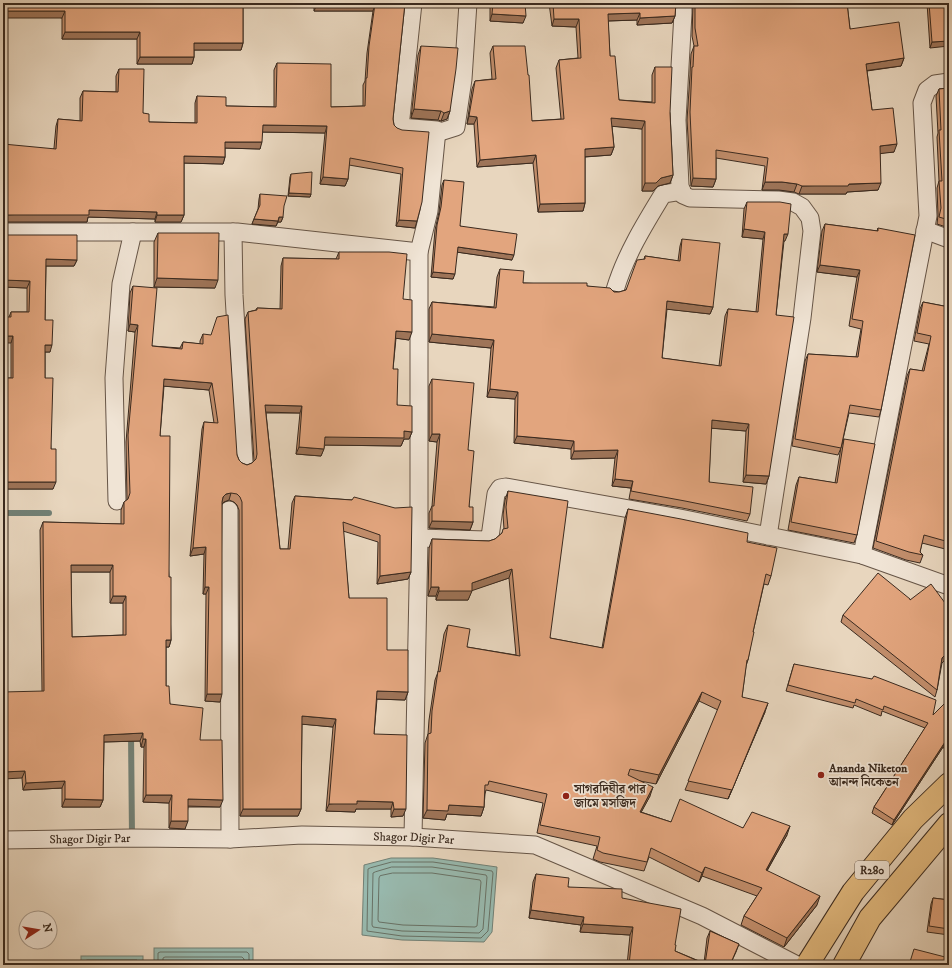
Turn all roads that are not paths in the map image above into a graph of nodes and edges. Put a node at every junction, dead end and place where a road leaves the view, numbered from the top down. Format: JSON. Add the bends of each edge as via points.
{"nodes":[{"id":1,"x":413,"y":3,"type":"edge"},
{"id":2,"x":468,"y":3,"type":"edge"},
{"id":3,"x":683,"y":3,"type":"edge"},
{"id":4,"x":949,"y":82,"type":"edge"},
{"id":5,"x":437,"y":134,"type":"junction"},
{"id":6,"x":682,"y":191,"type":"junction"},
{"id":7,"x":925,"y":230,"type":"junction"},
{"id":8,"x":3,"y":232,"type":"edge"},
{"id":9,"x":133,"y":232,"type":"junction"},
{"id":10,"x":233,"y":232,"type":"junction"},
{"id":11,"x":949,"y":239,"type":"edge"},
{"id":12,"x":419,"y":252,"type":"junction"},
{"id":13,"x":615,"y":290,"type":"edge"},
{"id":14,"x":244,"y":462,"type":"edge"},
{"id":15,"x":117,"y":501,"type":"dead end"},
{"id":16,"x":229,"y":510,"type":"dead end"},
{"id":17,"x":768,"y":536,"type":"junction"},
{"id":18,"x":419,"y":538,"type":"junction"},
{"id":19,"x":862,"y":555,"type":"junction"},
{"id":20,"x":949,"y":586,"type":"edge"},
{"id":21,"x":949,"y":784,"type":"edge"},
{"id":22,"x":949,"y":824,"type":"edge"},
{"id":23,"x":413,"y":836,"type":"junction"},
{"id":24,"x":230,"y":839,"type":"junction"},
{"id":25,"x":3,"y":840,"type":"edge"},
{"id":26,"x":797,"y":965,"type":"edge"},
{"id":27,"x":806,"y":965,"type":"edge"},
{"id":28,"x":844,"y":965,"type":"edge"}],
"edges":[{"from":1,"to":5,"type":"street","via":[[400,127],[438,130]]},
{"from":2,"to":5,"type":"street","via":[[463,79],[456,127]]},
{"from":3,"to":6,"type":"street","via":[[677,120]]},
{"from":4,"to":7,"type":"street","via":[[935,84],[926,90],[922,103],[928,216]]},
{"from":5,"to":12,"type":"street","via":[[429,211]]},
{"from":6,"to":13,"type":"street","via":[[663,194],[640,233]]},
{"from":6,"to":17,"type":"street","via":[[683,195],[690,198],[793,202],[802,207],[810,218],[812,231],[802,318]]},
{"from":7,"to":11,"type":"street"},
{"from":7,"to":19,"type":"street"},
{"from":8,"to":9,"type":"street"},
{"from":9,"to":10,"type":"street"},
{"from":9,"to":15,"type":"street","via":[[121,284],[114,378]]},
{"from":10,"to":12,"type":"street"},
{"from":10,"to":14,"type":"street","via":[[234,295]]},
{"from":12,"to":18,"type":"street"},
{"from":16,"to":24,"type":"street"},
{"from":17,"to":18,"type":"street","via":[[506,487],[500,488],[496,494],[490,537],[486,540]]},
{"from":17,"to":19,"type":"street"},
{"from":18,"to":23,"type":"street"},
{"from":19,"to":20,"type":"street"},
{"from":21,"to":27,"type":"main road","number":"R280","via":[[914,818],[853,892]]},
{"from":22,"to":28,"type":"main road","number":"R280","via":[[870,918]]},
{"from":23,"to":24,"type":"street","name":"Shagor Digir Par","via":[[302,835]]},
{"from":23,"to":26,"type":"street","name":"Shagor Digir Par","via":[[535,845],[702,916]]},
{"from":24,"to":25,"type":"street","name":"Shagor Digir Par"}]}
